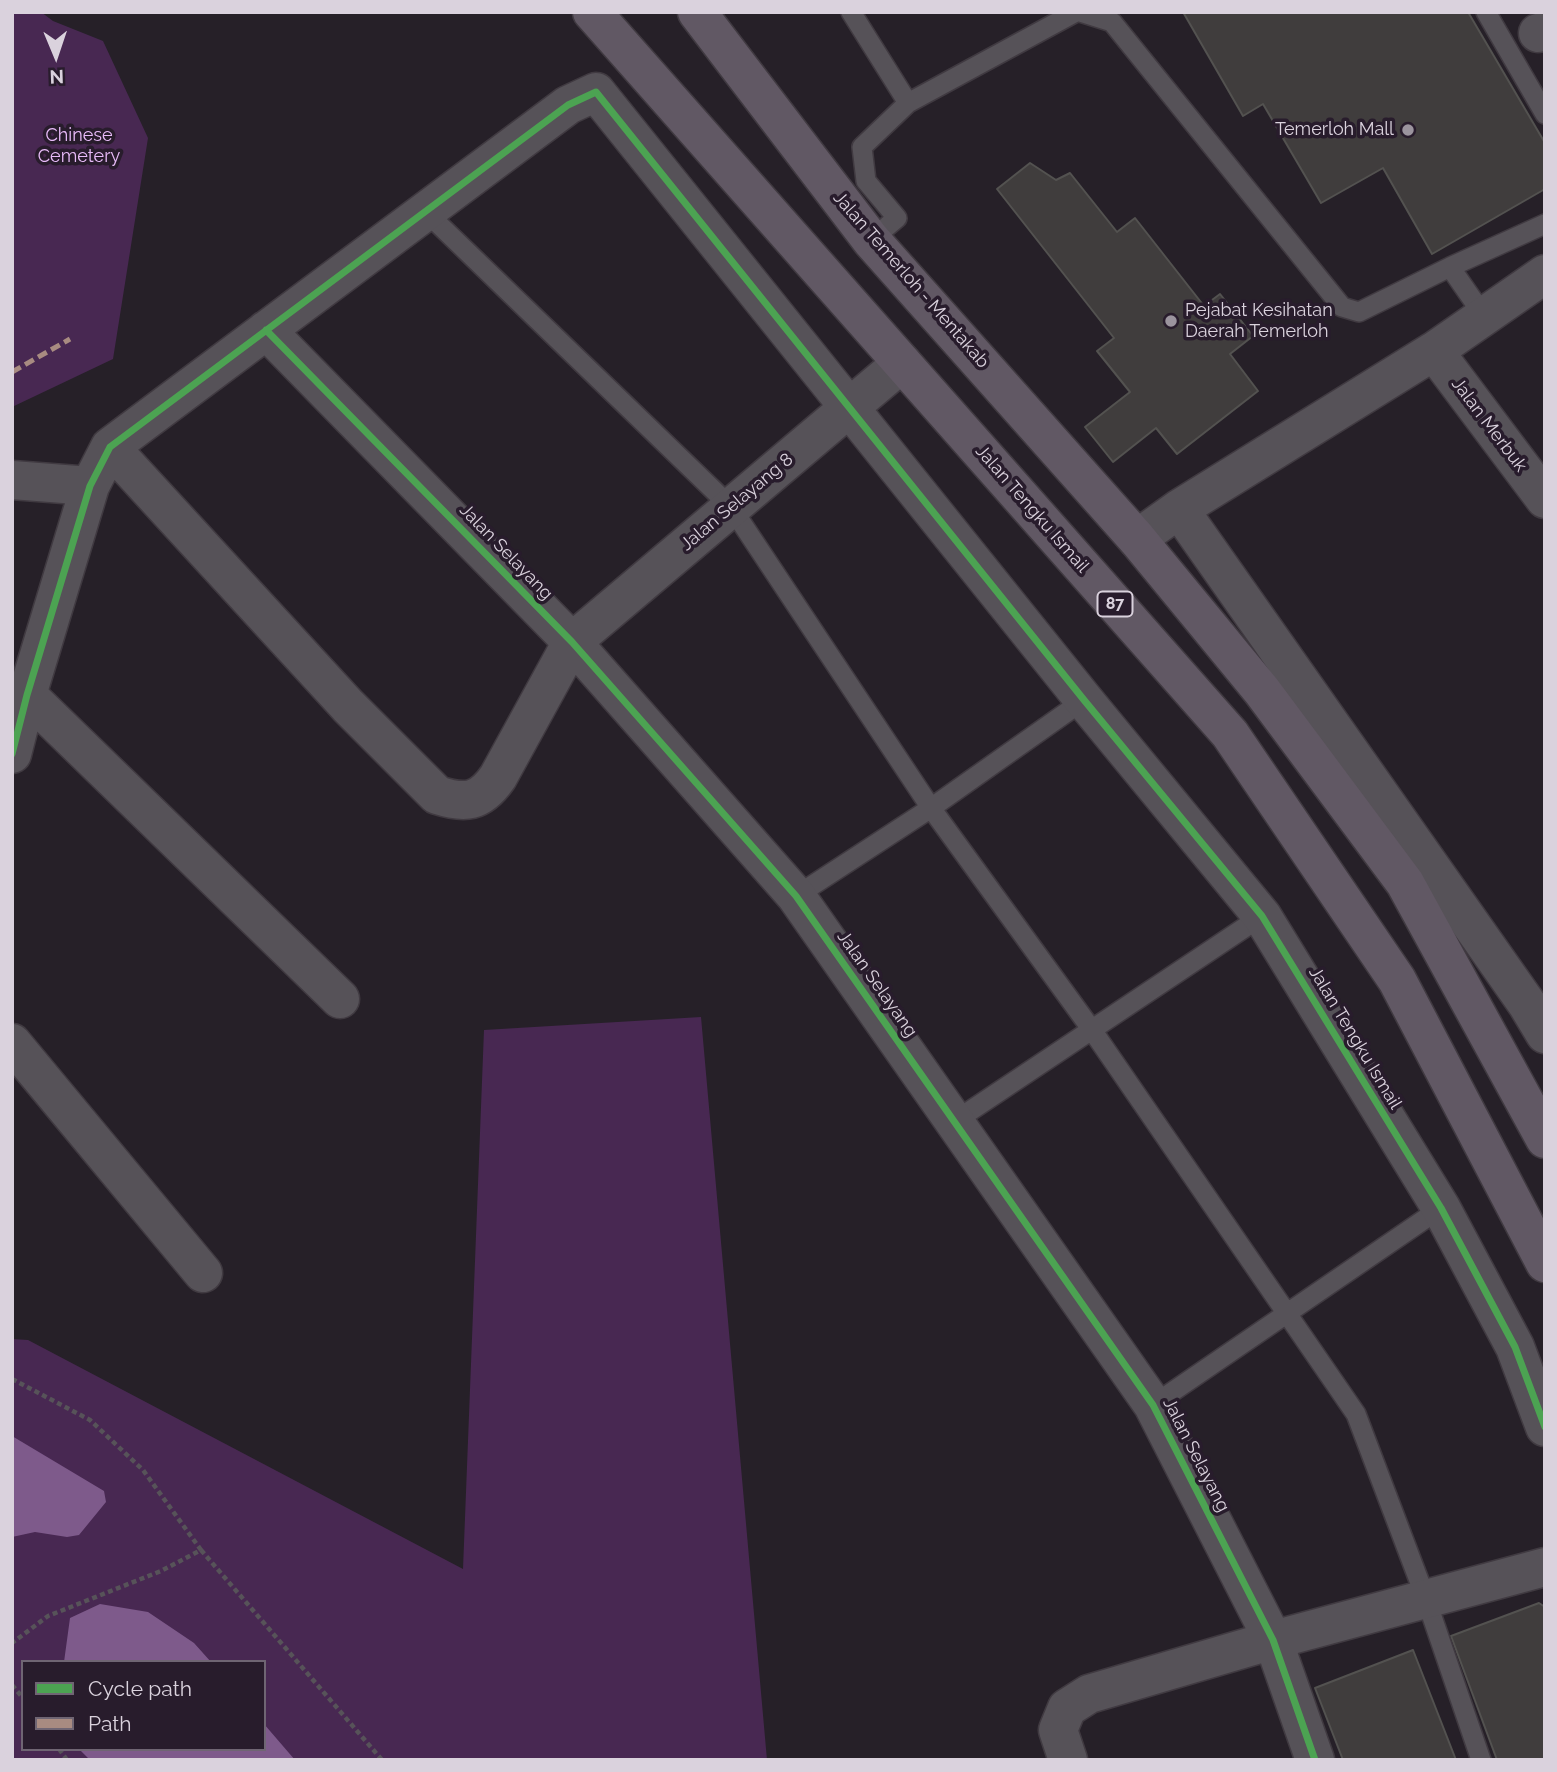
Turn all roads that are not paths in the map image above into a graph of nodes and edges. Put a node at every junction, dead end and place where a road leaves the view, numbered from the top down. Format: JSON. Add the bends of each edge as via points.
{"nodes":[{"id":1,"x":592,"y":12,"type":"edge"},
{"id":2,"x":697,"y":12,"type":"edge"},
{"id":3,"x":851,"y":12,"type":"edge"},
{"id":4,"x":1078,"y":12,"type":"edge"},
{"id":5,"x":1486,"y":12,"type":"edge"},
{"id":6,"x":908,"y":103,"type":"junction"},
{"id":7,"x":1545,"y":114,"type":"edge"},
{"id":8,"x":425,"y":211,"type":"junction"},
{"id":9,"x":1545,"y":224,"type":"edge"},
{"id":10,"x":884,"y":229,"type":"junction"},
{"id":11,"x":1450,"y":267,"type":"junction"},
{"id":12,"x":1545,"y":274,"type":"edge"},
{"id":13,"x":1484,"y":316,"type":"junction"},
{"id":14,"x":266,"y":330,"type":"junction"},
{"id":15,"x":1434,"y":351,"type":"junction"},
{"id":16,"x":902,"y":363,"type":"junction"},
{"id":17,"x":850,"y":407,"type":"junction"},
{"id":18,"x":110,"y":447,"type":"junction"},
{"id":19,"x":12,"y":480,"type":"edge"},
{"id":20,"x":90,"y":486,"type":"junction"},
{"id":21,"x":1545,"y":499,"type":"edge"},
{"id":22,"x":731,"y":508,"type":"junction"},
{"id":23,"x":1179,"y":509,"type":"junction"},
{"id":24,"x":1137,"y":539,"type":"junction"},
{"id":25,"x":572,"y":642,"type":"junction"},
{"id":26,"x":27,"y":695,"type":"junction"},
{"id":27,"x":1084,"y":700,"type":"junction"},
{"id":28,"x":12,"y":754,"type":"edge"},
{"id":29,"x":931,"y":808,"type":"junction"},
{"id":30,"x":796,"y":896,"type":"junction"},
{"id":31,"x":1262,"y":916,"type":"junction"},
{"id":32,"x":340,"y":999,"type":"dead end"},
{"id":33,"x":1539,"y":1010,"type":"edge"},
{"id":34,"x":1092,"y":1030,"type":"junction"},
{"id":35,"x":12,"y":1043,"type":"edge"},
{"id":36,"x":955,"y":1121,"type":"junction"},
{"id":37,"x":1545,"y":1139,"type":"edge"},
{"id":38,"x":1441,"y":1208,"type":"junction"},
{"id":39,"x":1545,"y":1263,"type":"edge"},
{"id":40,"x":203,"y":1273,"type":"dead end"},
{"id":41,"x":1287,"y":1314,"type":"junction"},
{"id":42,"x":1153,"y":1405,"type":"junction"},
{"id":43,"x":1545,"y":1427,"type":"edge"},
{"id":44,"x":1545,"y":1567,"type":"edge"},
{"id":45,"x":1426,"y":1599,"type":"junction"},
{"id":46,"x":1273,"y":1640,"type":"junction"},
{"id":47,"x":1068,"y":1760,"type":"edge"},
{"id":48,"x":1315,"y":1760,"type":"edge"},
{"id":49,"x":1481,"y":1760,"type":"edge"}],
"edges":[{"from":1,"to":16,"type":"main road","name":"Jalan Tengku Ismail","number":"87"},
{"from":2,"to":10,"type":"main road","name":"Jalan Temerloh - Mentakab"},
{"from":3,"to":6,"type":"lane"},
{"from":4,"to":6,"type":"lane"},
{"from":4,"to":11,"type":"lane","via":[[1112,22],[1342,307],[1359,312]]},
{"from":5,"to":7,"type":"lane"},
{"from":6,"to":10,"type":"lane","via":[[862,147],[866,181]]},
{"from":8,"to":14,"type":"street"},
{"from":8,"to":17,"type":"street","name":"Jalan Tengku Ismail","via":[[568,105],[596,92]]},
{"from":8,"to":22,"type":"lane"},
{"from":9,"to":11,"type":"lane"},
{"from":10,"to":24,"type":"main road","name":"Jalan Temerloh - Mentakab"},
{"from":11,"to":13,"type":"lane"},
{"from":12,"to":13,"type":"street"},
{"from":13,"to":15,"type":"street"},
{"from":14,"to":18,"type":"street"},
{"from":14,"to":25,"type":"street","name":"Jalan Selayang"},
{"from":15,"to":21,"type":"street","name":"Jalan Merbuk"},
{"from":15,"to":23,"type":"street"},
{"from":16,"to":17,"type":"street","name":"Jalan Selayang 8"},
{"from":16,"to":39,"type":"main road","name":"Jalan Tengku Ismail","number":"87","via":[[1230,734],[1397,980]]},
{"from":17,"to":22,"type":"street","name":"Jalan Selayang 8"},
{"from":17,"to":27,"type":"street","name":"Jalan Tengku Ismail"},
{"from":18,"to":20,"type":"street"},
{"from":18,"to":25,"type":"street","via":[[348,706],[437,794],[457,801],[488,792]]},
{"from":19,"to":20,"type":"street"},
{"from":20,"to":26,"type":"street"},
{"from":22,"to":25,"type":"street","name":"Jalan Selayang 8"},
{"from":22,"to":29,"type":"lane"},
{"from":23,"to":24,"type":"street"},
{"from":23,"to":33,"type":"street"},
{"from":24,"to":37,"type":"main road","via":[[1262,691],[1405,883]]},
{"from":25,"to":30,"type":"street","name":"Jalan Selayang"},
{"from":26,"to":28,"type":"street"},
{"from":26,"to":32,"type":"street"},
{"from":27,"to":29,"type":"lane"},
{"from":27,"to":31,"type":"street","name":"Jalan Tengku Ismail"},
{"from":29,"to":30,"type":"lane"},
{"from":29,"to":34,"type":"lane"},
{"from":30,"to":36,"type":"street","name":"Jalan Selayang"},
{"from":31,"to":34,"type":"lane"},
{"from":31,"to":38,"type":"street","name":"Jalan Tengku Ismail"},
{"from":34,"to":36,"type":"lane"},
{"from":34,"to":41,"type":"lane"},
{"from":35,"to":40,"type":"street"},
{"from":36,"to":42,"type":"street","name":"Jalan Selayang"},
{"from":38,"to":41,"type":"lane"},
{"from":38,"to":43,"type":"street","name":"Jalan Tengku Ismail","via":[[1515,1347]]},
{"from":41,"to":42,"type":"lane"},
{"from":41,"to":45,"type":"lane","via":[[1356,1414]]},
{"from":42,"to":46,"type":"street","name":"Jalan Selayang"},
{"from":44,"to":45,"type":"street"},
{"from":45,"to":46,"type":"street"},
{"from":45,"to":49,"type":"lane"},
{"from":46,"to":47,"type":"street","via":[[1088,1694],[1067,1708],[1058,1730]]},
{"from":46,"to":48,"type":"street","name":"Jalan Selayang"}]}
